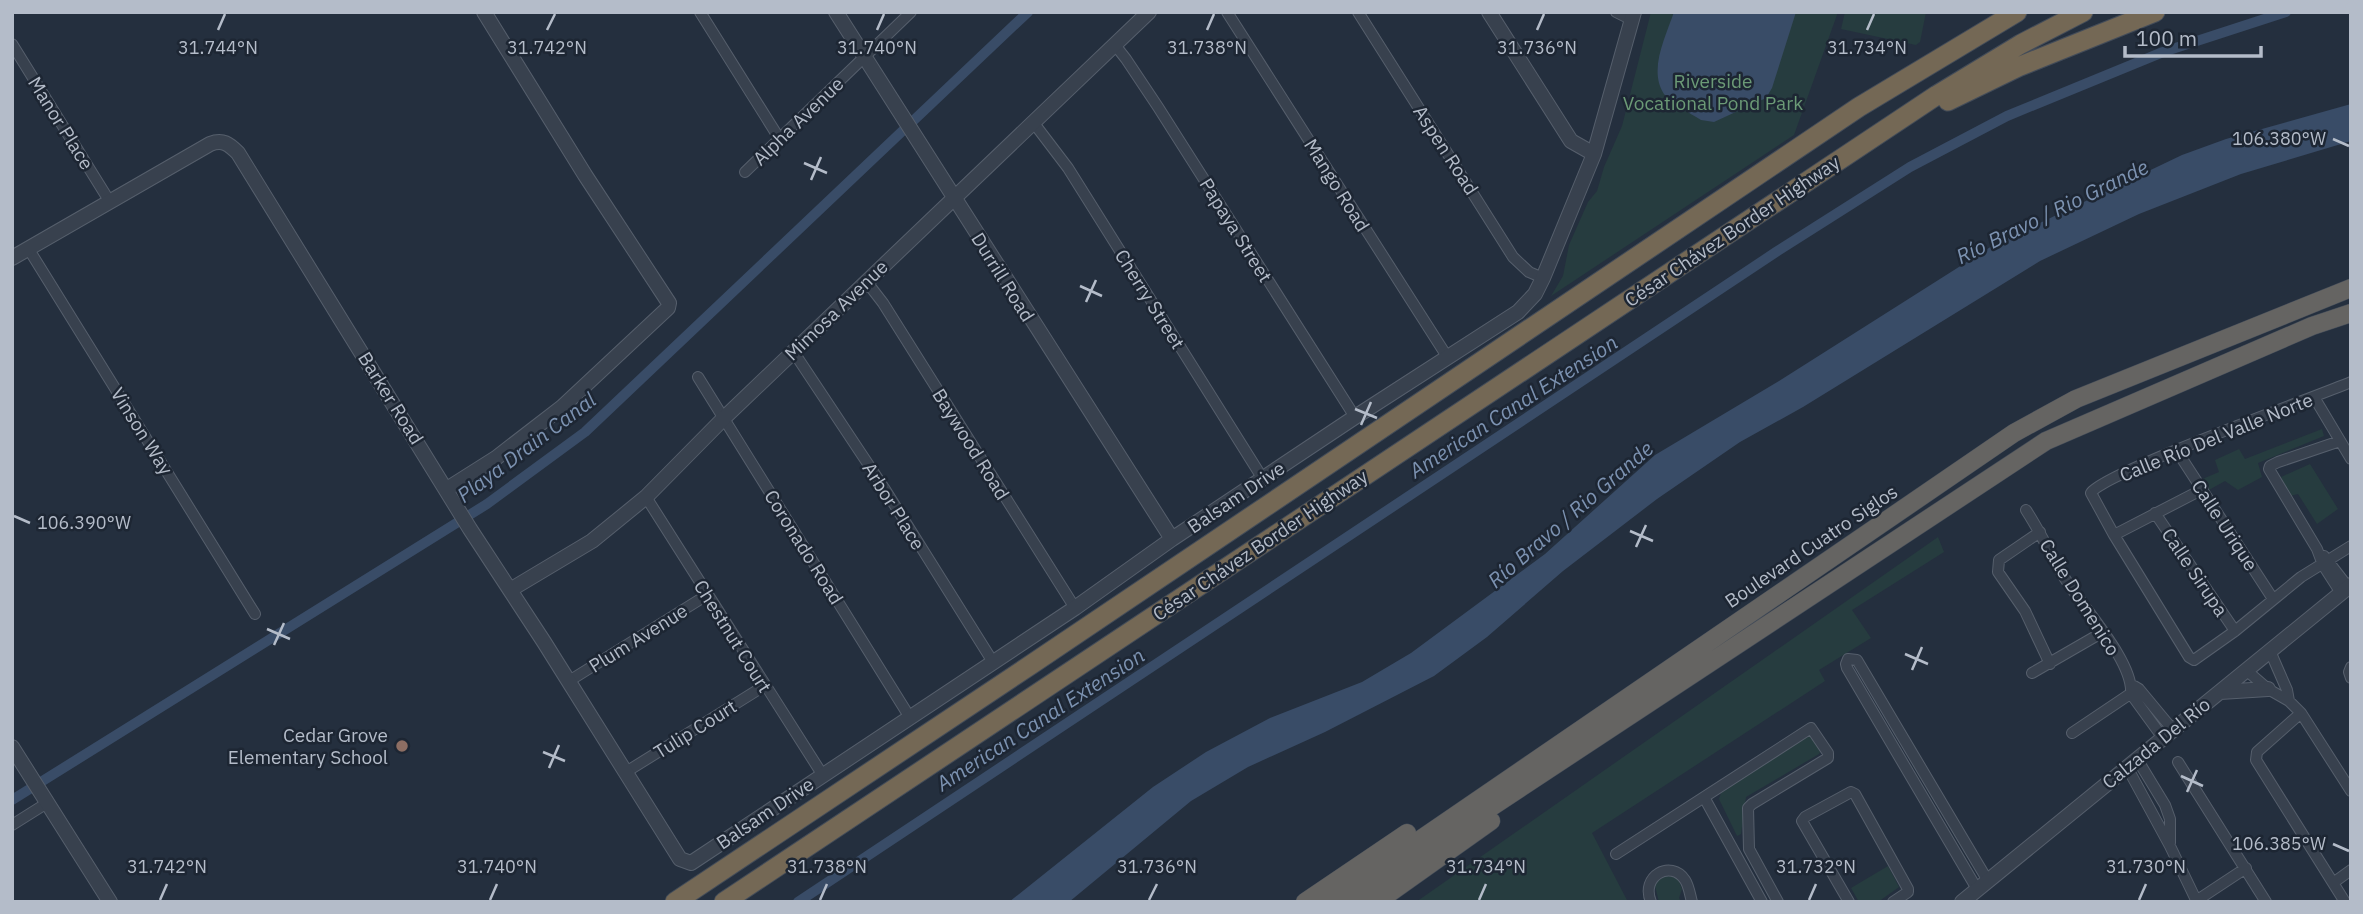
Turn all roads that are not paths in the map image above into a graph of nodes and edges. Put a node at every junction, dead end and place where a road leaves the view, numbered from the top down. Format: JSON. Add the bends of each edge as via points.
{"nodes":[{"id":1,"x":484,"y":12,"type":"edge"},
{"id":2,"x":700,"y":12,"type":"edge"},
{"id":3,"x":835,"y":12,"type":"edge"},
{"id":4,"x":911,"y":12,"type":"edge"},
{"id":5,"x":1149,"y":12,"type":"edge"},
{"id":6,"x":1227,"y":12,"type":"edge"},
{"id":7,"x":1357,"y":12,"type":"edge"},
{"id":8,"x":1489,"y":12,"type":"edge"},
{"id":9,"x":1616,"y":12,"type":"edge"},
{"id":10,"x":1987,"y":12,"type":"edge"},
{"id":11,"x":2017,"y":12,"type":"edge"},
{"id":12,"x":2083,"y":12,"type":"edge"},
{"id":13,"x":2155,"y":12,"type":"edge"},
{"id":14,"x":1633,"y":16,"type":"edge"},
{"id":15,"x":12,"y":44,"type":"edge"},
{"id":16,"x":1115,"y":45,"type":"junction"},
{"id":17,"x":865,"y":57,"type":"junction"},
{"id":18,"x":1859,"y":107,"type":"junction"},
{"id":19,"x":1033,"y":122,"type":"junction"},
{"id":20,"x":779,"y":138,"type":"junction"},
{"id":21,"x":1863,"y":144,"type":"junction"},
{"id":22,"x":1594,"y":154,"type":"junction"},
{"id":23,"x":745,"y":172,"type":"dead end"},
{"id":24,"x":953,"y":197,"type":"junction"},
{"id":25,"x":110,"y":202,"type":"junction"},
{"id":26,"x":29,"y":248,"type":"junction"},
{"id":27,"x":12,"y":258,"type":"edge"},
{"id":28,"x":1543,"y":278,"type":"junction"},
{"id":29,"x":866,"y":281,"type":"junction"},
{"id":30,"x":2351,"y":288,"type":"edge"},
{"id":31,"x":2351,"y":313,"type":"edge"},
{"id":32,"x":793,"y":351,"type":"junction"},
{"id":33,"x":1448,"y":358,"type":"junction"},
{"id":34,"x":698,"y":377,"type":"dead end"},
{"id":35,"x":2351,"y":382,"type":"edge"},
{"id":36,"x":2314,"y":397,"type":"junction"},
{"id":37,"x":724,"y":418,"type":"junction"},
{"id":38,"x":1355,"y":418,"type":"junction"},
{"id":39,"x":2340,"y":440,"type":"junction"},
{"id":40,"x":2177,"y":451,"type":"junction"},
{"id":41,"x":2351,"y":459,"type":"edge"},
{"id":42,"x":1263,"y":479,"type":"junction"},
{"id":43,"x":447,"y":489,"type":"junction"},
{"id":44,"x":2203,"y":489,"type":"junction"},
{"id":45,"x":646,"y":497,"type":"junction"},
{"id":46,"x":2026,"y":510,"type":"dead end"},
{"id":47,"x":2155,"y":513,"type":"junction"},
{"id":48,"x":2040,"y":531,"type":"junction"},
{"id":49,"x":2113,"y":535,"type":"junction"},
{"id":50,"x":1172,"y":540,"type":"junction"},
{"id":51,"x":2351,"y":546,"type":"edge"},
{"id":52,"x":2326,"y":563,"type":"junction"},
{"id":53,"x":2347,"y":588,"type":"edge"},
{"id":54,"x":510,"y":590,"type":"junction"},
{"id":55,"x":707,"y":595,"type":"junction"},
{"id":56,"x":2273,"y":599,"type":"junction"},
{"id":57,"x":1075,"y":608,"type":"junction"},
{"id":58,"x":255,"y":614,"type":"dead end"},
{"id":59,"x":1745,"y":615,"type":"junction"},
{"id":60,"x":2235,"y":631,"type":"junction"},
{"id":61,"x":2103,"y":632,"type":"junction"},
{"id":62,"x":2270,"y":651,"type":"junction"},
{"id":63,"x":993,"y":662,"type":"junction"},
{"id":64,"x":2050,"y":664,"type":"junction"},
{"id":65,"x":2351,"y":667,"type":"edge"},
{"id":66,"x":2246,"y":670,"type":"junction"},
{"id":67,"x":2032,"y":673,"type":"dead end"},
{"id":68,"x":2351,"y":678,"type":"edge"},
{"id":69,"x":569,"y":681,"type":"junction"},
{"id":70,"x":764,"y":686,"type":"junction"},
{"id":71,"x":2134,"y":689,"type":"junction"},
{"id":72,"x":2269,"y":689,"type":"junction"},
{"id":73,"x":2220,"y":692,"type":"junction"},
{"id":74,"x":2289,"y":701,"type":"junction"},
{"id":75,"x":1634,"y":713,"type":"junction"},
{"id":76,"x":2301,"y":713,"type":"junction"},
{"id":77,"x":909,"y":716,"type":"junction"},
{"id":78,"x":1890,"y":716,"type":"junction"},
{"id":79,"x":1879,"y":723,"type":"junction"},
{"id":80,"x":2072,"y":733,"type":"dead end"},
{"id":81,"x":2168,"y":734,"type":"junction"},
{"id":82,"x":14,"y":755,"type":"edge"},
{"id":83,"x":2178,"y":762,"type":"dead end"},
{"id":84,"x":2132,"y":763,"type":"junction"},
{"id":85,"x":626,"y":772,"type":"junction"},
{"id":86,"x":822,"y":774,"type":"junction"},
{"id":87,"x":1512,"y":785,"type":"junction"},
{"id":88,"x":2351,"y":791,"type":"edge"},
{"id":89,"x":1705,"y":799,"type":"junction"},
{"id":90,"x":45,"y":800,"type":"junction"},
{"id":91,"x":1942,"y":804,"type":"junction"},
{"id":92,"x":1931,"y":811,"type":"junction"},
{"id":93,"x":12,"y":825,"type":"edge"},
{"id":94,"x":1962,"y":838,"type":"junction"},
{"id":95,"x":1951,"y":845,"type":"junction"},
{"id":96,"x":1749,"y":849,"type":"junction"},
{"id":97,"x":1616,"y":854,"type":"dead end"},
{"id":98,"x":1737,"y":855,"type":"junction"},
{"id":99,"x":685,"y":862,"type":"joint"},
{"id":100,"x":2246,"y":868,"type":"junction"},
{"id":101,"x":2351,"y":870,"type":"edge"},
{"id":102,"x":2333,"y":883,"type":"junction"},
{"id":103,"x":1983,"y":885,"type":"junction"},
{"id":104,"x":1318,"y":899,"type":"edge"},
{"id":105,"x":1382,"y":900,"type":"edge"},
{"id":106,"x":2197,"y":901,"type":"edge"},
{"id":107,"x":110,"y":902,"type":"edge"},
{"id":108,"x":675,"y":902,"type":"edge"},
{"id":109,"x":724,"y":902,"type":"edge"},
{"id":110,"x":1352,"y":902,"type":"edge"},
{"id":111,"x":1651,"y":902,"type":"edge"},
{"id":112,"x":1692,"y":902,"type":"edge"},
{"id":113,"x":1762,"y":902,"type":"edge"},
{"id":114,"x":1778,"y":902,"type":"edge"},
{"id":115,"x":1849,"y":902,"type":"edge"},
{"id":116,"x":1893,"y":902,"type":"edge"},
{"id":117,"x":1962,"y":902,"type":"edge"},
{"id":118,"x":2266,"y":902,"type":"edge"},
{"id":119,"x":2345,"y":902,"type":"edge"}],
"edges":[{"from":1,"to":43,"type":"street","via":[[669,299],[668,308],[562,407]]},
{"from":2,"to":20,"type":"street"},
{"from":3,"to":17,"type":"street","name":"Durrill Road"},
{"from":4,"to":17,"type":"street","name":"Alpha Avenue"},
{"from":5,"to":16,"type":"street","name":"Mimosa Avenue"},
{"from":6,"to":33,"type":"street","name":"Mango Road"},
{"from":7,"to":28,"type":"street","name":"Aspen Road","via":[[1513,257]]},
{"from":8,"to":22,"type":"street","via":[[1571,141]]},
{"from":9,"to":14,"type":"street"},
{"from":10,"to":18,"type":"highway"},
{"from":11,"to":18,"type":"highway","name":"César Chávez Border Highway"},
{"from":12,"to":21,"type":"highway","name":"César Chávez Border Highway","via":[[1978,69]]},
{"from":13,"to":21,"type":"highway","via":[[2018,67]]},
{"from":14,"to":22,"type":"street","name":"Balsam Drive"},
{"from":15,"to":25,"type":"street","name":"Manor Place"},
{"from":16,"to":19,"type":"street","name":"Mimosa Avenue"},
{"from":16,"to":38,"type":"street","name":"Papaya Street"},
{"from":17,"to":20,"type":"street","name":"Alpha Avenue"},
{"from":17,"to":24,"type":"street","name":"Durrill Road"},
{"from":18,"to":108,"type":"highway","name":"César Chávez Border Highway"},
{"from":19,"to":24,"type":"street","name":"Mimosa Avenue"},
{"from":19,"to":42,"type":"street","name":"Cherry Street","via":[[1068,168]]},
{"from":20,"to":23,"type":"street","name":"Alpha Avenue"},
{"from":21,"to":109,"type":"highway","name":"César Chávez Border Highway"},
{"from":22,"to":28,"type":"street","name":"Balsam Drive"},
{"from":24,"to":29,"type":"street","name":"Mimosa Avenue"},
{"from":24,"to":50,"type":"street","name":"Durrill Road"},
{"from":25,"to":26,"type":"street","name":"Barker Road"},
{"from":25,"to":43,"type":"street","name":"Barker Road","via":[[210,144],[223,141],[230,145]]},
{"from":26,"to":27,"type":"street","name":"Barker Road"},
{"from":26,"to":58,"type":"street","name":"Vinson Way"},
{"from":28,"to":33,"type":"street","name":"Balsam Drive","via":[[1518,312]]},
{"from":29,"to":32,"type":"street","name":"Mimosa Avenue"},
{"from":29,"to":57,"type":"street","name":"Baywood Road"},
{"from":30,"to":59,"type":"highway","name":"Boulevard Cuatro Siglos","via":[[2043,416]]},
{"from":31,"to":75,"type":"highway","name":"Boulevard Cuatro Siglos","via":[[2046,441]]},
{"from":32,"to":37,"type":"street","name":"Mimosa Avenue"},
{"from":32,"to":63,"type":"street","name":"Arbor Place"},
{"from":33,"to":38,"type":"street","name":"Balsam Drive"},
{"from":34,"to":37,"type":"street","name":"Coronado Road"},
{"from":35,"to":36,"type":"street","name":"Calle Río Del Valle Norte"},
{"from":36,"to":39,"type":"street"},
{"from":36,"to":40,"type":"street","name":"Calle Río Del Valle Norte"},
{"from":37,"to":45,"type":"street","name":"Mimosa Avenue"},
{"from":37,"to":77,"type":"street","name":"Coronado Road"},
{"from":38,"to":42,"type":"street","name":"Balsam Drive"},
{"from":39,"to":41,"type":"street"},
{"from":39,"to":52,"type":"street","via":[[2269,467]]},
{"from":40,"to":44,"type":"street","name":"Calle Urique"},
{"from":40,"to":49,"type":"street","name":"Calle Río Del Valle Norte","via":[[2092,491]]},
{"from":42,"to":50,"type":"street","name":"Balsam Drive"},
{"from":43,"to":54,"type":"street","name":"Barker Road"},
{"from":44,"to":47,"type":"street"},
{"from":44,"to":56,"type":"street","name":"Calle Urique"},
{"from":45,"to":54,"type":"street","name":"Mimosa Avenue","via":[[592,541]]},
{"from":45,"to":55,"type":"street","name":"Chestnut Court"},
{"from":46,"to":48,"type":"street","name":"Calle Domenico"},
{"from":47,"to":49,"type":"street"},
{"from":47,"to":60,"type":"street","name":"Calle Sirupa"},
{"from":48,"to":61,"type":"street","name":"Calle Domenico","via":[[2062,574]]},
{"from":48,"to":64,"type":"street","via":[[2001,558],[1997,567]]},
{"from":49,"to":60,"type":"street","via":[[2189,657],[2196,660]]},
{"from":50,"to":57,"type":"street","name":"Balsam Drive"},
{"from":51,"to":52,"type":"street"},
{"from":52,"to":53,"type":"street"},
{"from":52,"to":56,"type":"street"},
{"from":53,"to":62,"type":"street","name":"Calzada Del Río"},
{"from":54,"to":69,"type":"street","name":"Barker Road"},
{"from":55,"to":69,"type":"street","name":"Plum Avenue"},
{"from":55,"to":70,"type":"street","name":"Chestnut Court"},
{"from":56,"to":60,"type":"street"},
{"from":57,"to":63,"type":"street","name":"Balsam Drive"},
{"from":59,"to":87,"type":"highway","name":"Boulevard Cuatro Siglos"},
{"from":59,"to":104,"type":"highway","via":[[1709,633]]},
{"from":61,"to":64,"type":"street"},
{"from":61,"to":71,"type":"street","name":"Calle Domenico"},
{"from":62,"to":66,"type":"street","name":"Calzada Del Río"},
{"from":62,"to":74,"type":"street"},
{"from":63,"to":77,"type":"street","name":"Balsam Drive"},
{"from":64,"to":67,"type":"street"},
{"from":65,"to":68,"type":"street"},
{"from":66,"to":72,"type":"street"},
{"from":66,"to":73,"type":"street","name":"Calzada Del Río"},
{"from":69,"to":85,"type":"street","name":"Barker Road"},
{"from":70,"to":85,"type":"street","name":"Tulip Court"},
{"from":70,"to":86,"type":"street","name":"Chestnut Court"},
{"from":71,"to":80,"type":"street"},
{"from":71,"to":81,"type":"street","name":"Calle Domenico"},
{"from":72,"to":73,"type":"street"},
{"from":72,"to":74,"type":"street"},
{"from":73,"to":81,"type":"street","name":"Calzada Del Río"},
{"from":74,"to":76,"type":"street"},
{"from":75,"to":87,"type":"highway","name":"Boulevard Cuatro Siglos"},
{"from":75,"to":105,"type":"highway","via":[[1595,749]]},
{"from":76,"to":88,"type":"street"},
{"from":76,"to":102,"type":"street","via":[[2255,757]]},
{"from":77,"to":86,"type":"street","name":"Balsam Drive"},
{"from":78,"to":79,"type":"street"},
{"from":78,"to":79,"type":"street","via":[[1857,660],[1848,659],[1847,668]]},
{"from":78,"to":91,"type":"street"},
{"from":79,"to":92,"type":"street"},
{"from":81,"to":84,"type":"street","name":"Calzada Del Río"},
{"from":82,"to":90,"type":"street"},
{"from":83,"to":100,"type":"street"},
{"from":84,"to":103,"type":"street","name":"Calzada Del Río"},
{"from":84,"to":106,"type":"street"},
{"from":85,"to":99,"type":"street","name":"Barker Road"},
{"from":86,"to":99,"type":"street","name":"Balsam Drive","via":[[697,860]]},
{"from":87,"to":104,"type":"highway","name":"Boulevard Cuatro Siglos"},
{"from":87,"to":110,"type":"highway","name":"Boulevard Cuatro Siglos"},
{"from":89,"to":96,"type":"street","via":[[1813,729],[1828,757],[1749,806]]},
{"from":89,"to":97,"type":"street"},
{"from":89,"to":98,"type":"street"},
{"from":90,"to":93,"type":"street"},
{"from":90,"to":107,"type":"street"},
{"from":91,"to":92,"type":"street"},
{"from":91,"to":94,"type":"street"},
{"from":92,"to":95,"type":"street"},
{"from":94,"to":95,"type":"street"},
{"from":94,"to":103,"type":"street"},
{"from":95,"to":103,"type":"street"},
{"from":96,"to":98,"type":"street"},
{"from":96,"to":114,"type":"street"},
{"from":98,"to":113,"type":"street"},
{"from":100,"to":106,"type":"street"},
{"from":100,"to":118,"type":"street"},
{"from":101,"to":102,"type":"street"},
{"from":102,"to":119,"type":"street"},
{"from":103,"to":117,"type":"street","name":"Calzada Del Río"},
{"from":111,"to":112,"type":"street","via":[[1649,881],[1666,871],[1685,880]]},
{"from":115,"to":116,"type":"street","via":[[1802,821],[1851,792],[1908,889]]}]}
